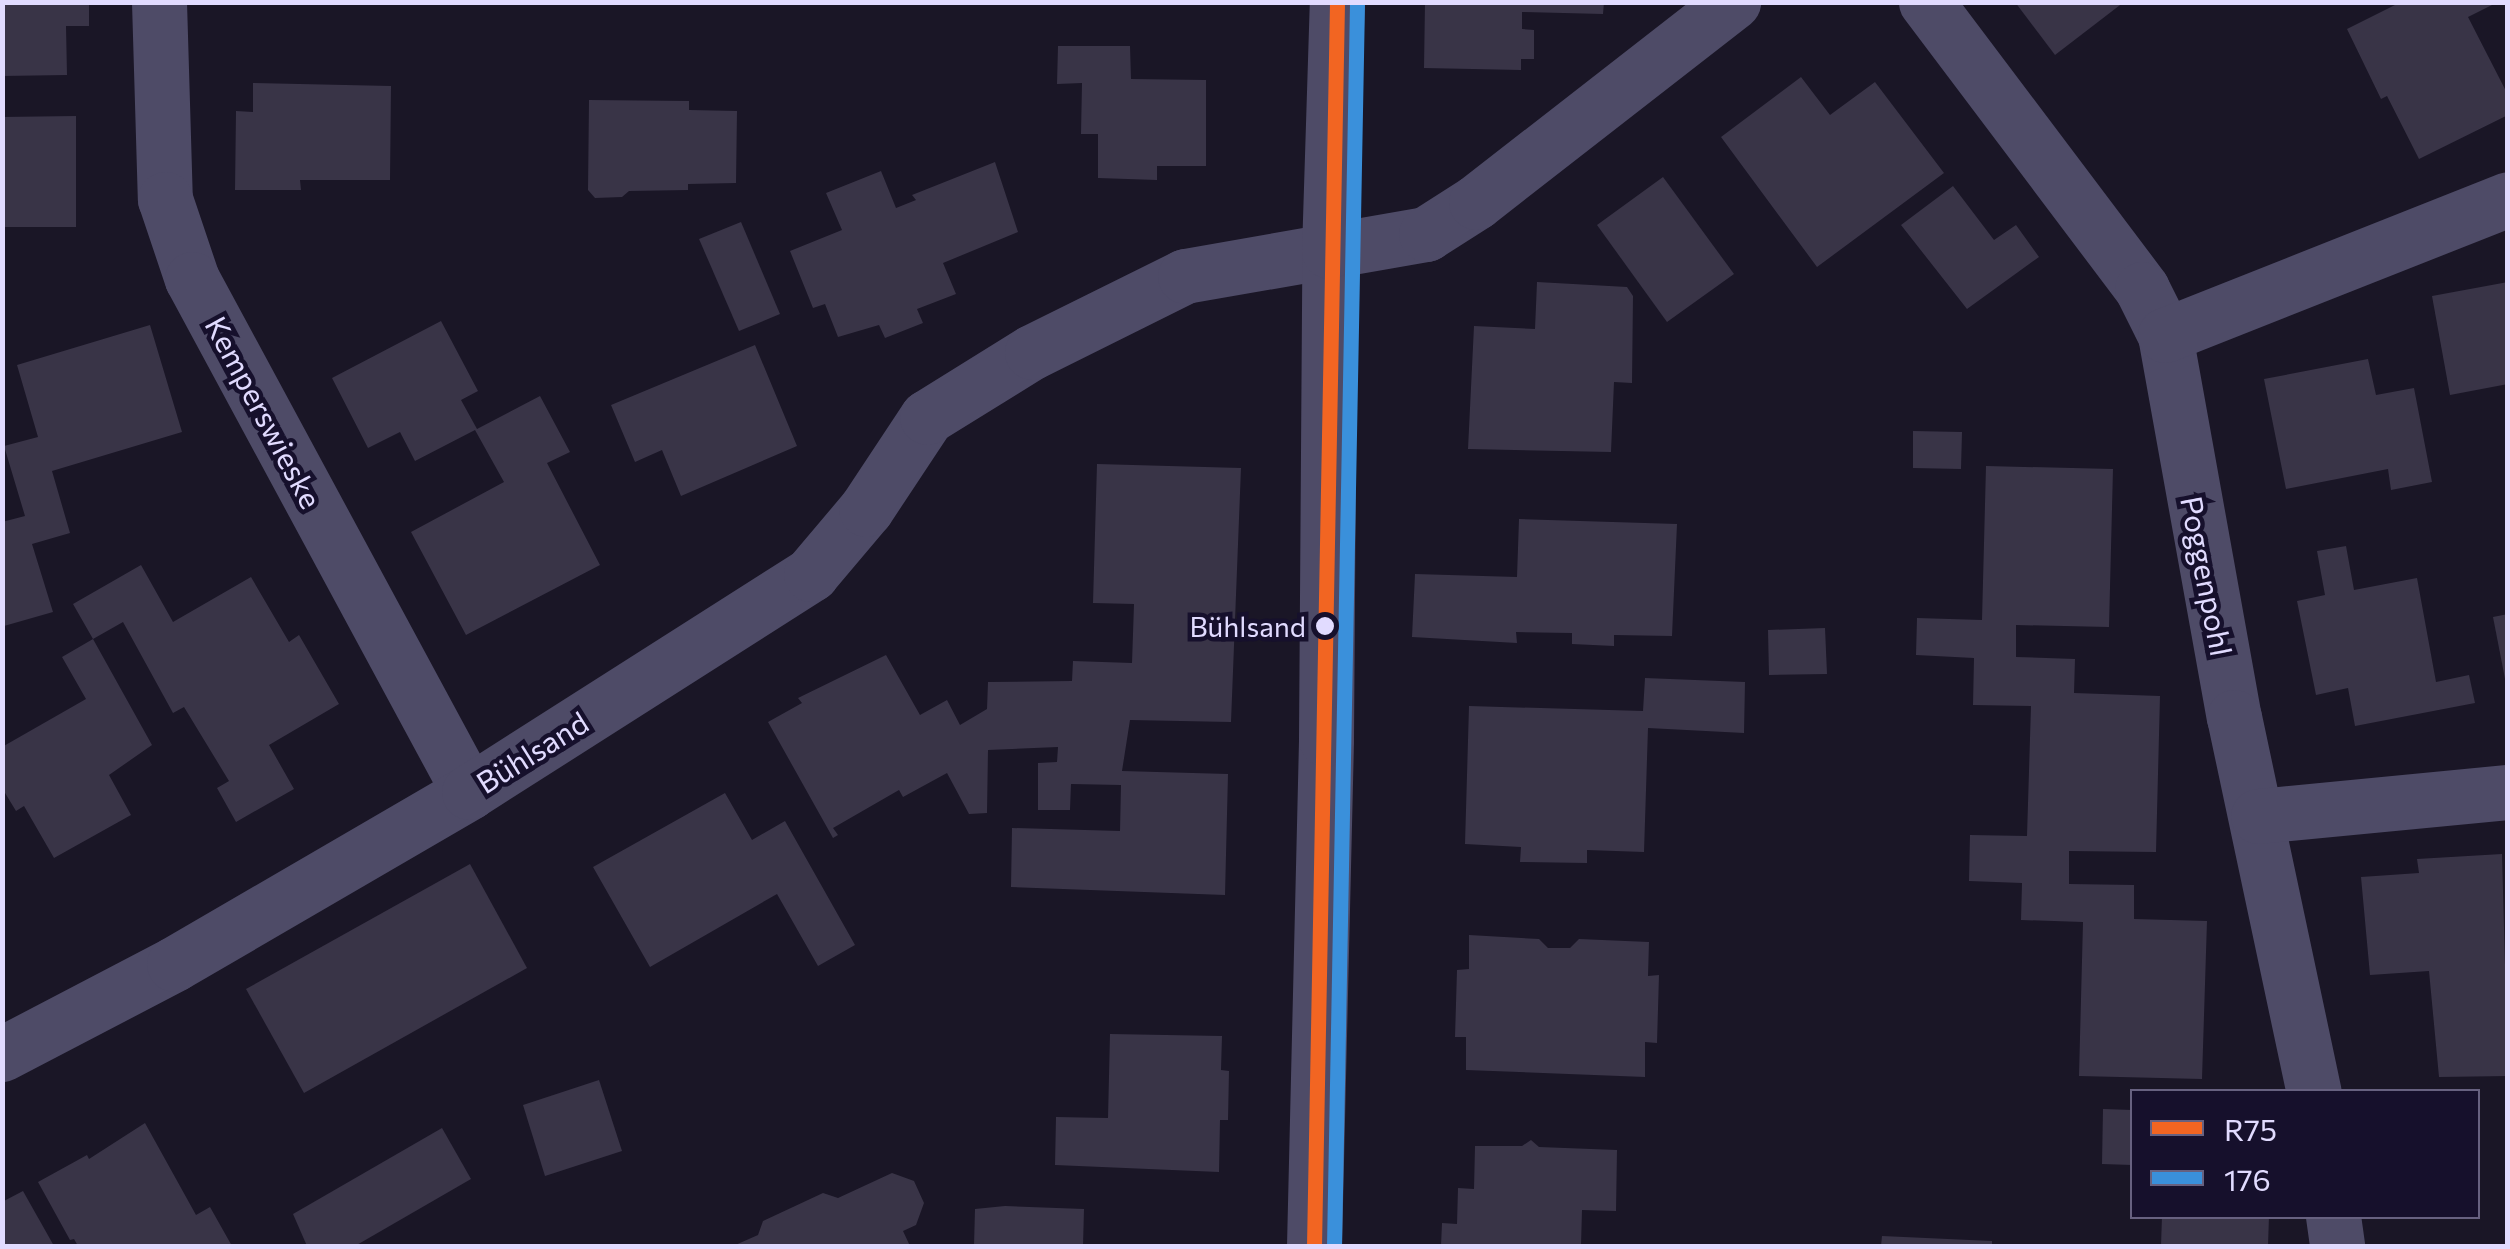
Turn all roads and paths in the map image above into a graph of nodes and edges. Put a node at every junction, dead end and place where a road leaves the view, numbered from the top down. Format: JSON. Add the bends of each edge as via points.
{"nodes":[{"id":1,"x":159,"y":2,"type":"edge"},
{"id":2,"x":1337,"y":2,"type":"edge"},
{"id":3,"x":1733,"y":2,"type":"edge"},
{"id":4,"x":1926,"y":2,"type":"edge"},
{"id":5,"x":2508,"y":199,"type":"edge"},
{"id":6,"x":1329,"y":251,"type":"junction"},
{"id":7,"x":2165,"y":335,"type":"junction"},
{"id":8,"x":469,"y":792,"type":"junction"},
{"id":9,"x":2508,"y":792,"type":"edge"},
{"id":10,"x":2258,"y":816,"type":"junction"},
{"id":11,"x":2,"y":1054,"type":"edge"},
{"id":12,"x":2313,"y":1089,"type":"edge"},
{"id":13,"x":2333,"y":1219,"type":"edge"},
{"id":14,"x":1314,"y":1246,"type":"edge"},
{"id":15,"x":2337,"y":1246,"type":"edge"}],
"edges":[{"from":1,"to":8,"type":"street","name":"Kemperswieske","via":[[165,199],[192,279]]},
{"from":2,"to":6,"type":"street"},
{"from":3,"to":6,"type":"street","name":"Bühlsand","via":[[1426,234]]},
{"from":4,"to":7,"type":"street","name":"Poggenpohl","via":[[2142,289]]},
{"from":5,"to":7,"type":"street"},
{"from":6,"to":8,"type":"street","name":"Bühlsand","via":[[1185,276],[1032,352],[927,417],[866,509],[811,574]]},
{"from":6,"to":14,"type":"street"},
{"from":7,"to":10,"type":"street","name":"Poggenpohl"},
{"from":8,"to":11,"type":"street","name":"Bühlsand","via":[[174,964]]},
{"from":9,"to":10,"type":"street"},
{"from":10,"to":12,"type":"street","name":"Poggenpohl"},
{"from":13,"to":15,"type":"street"}]}
